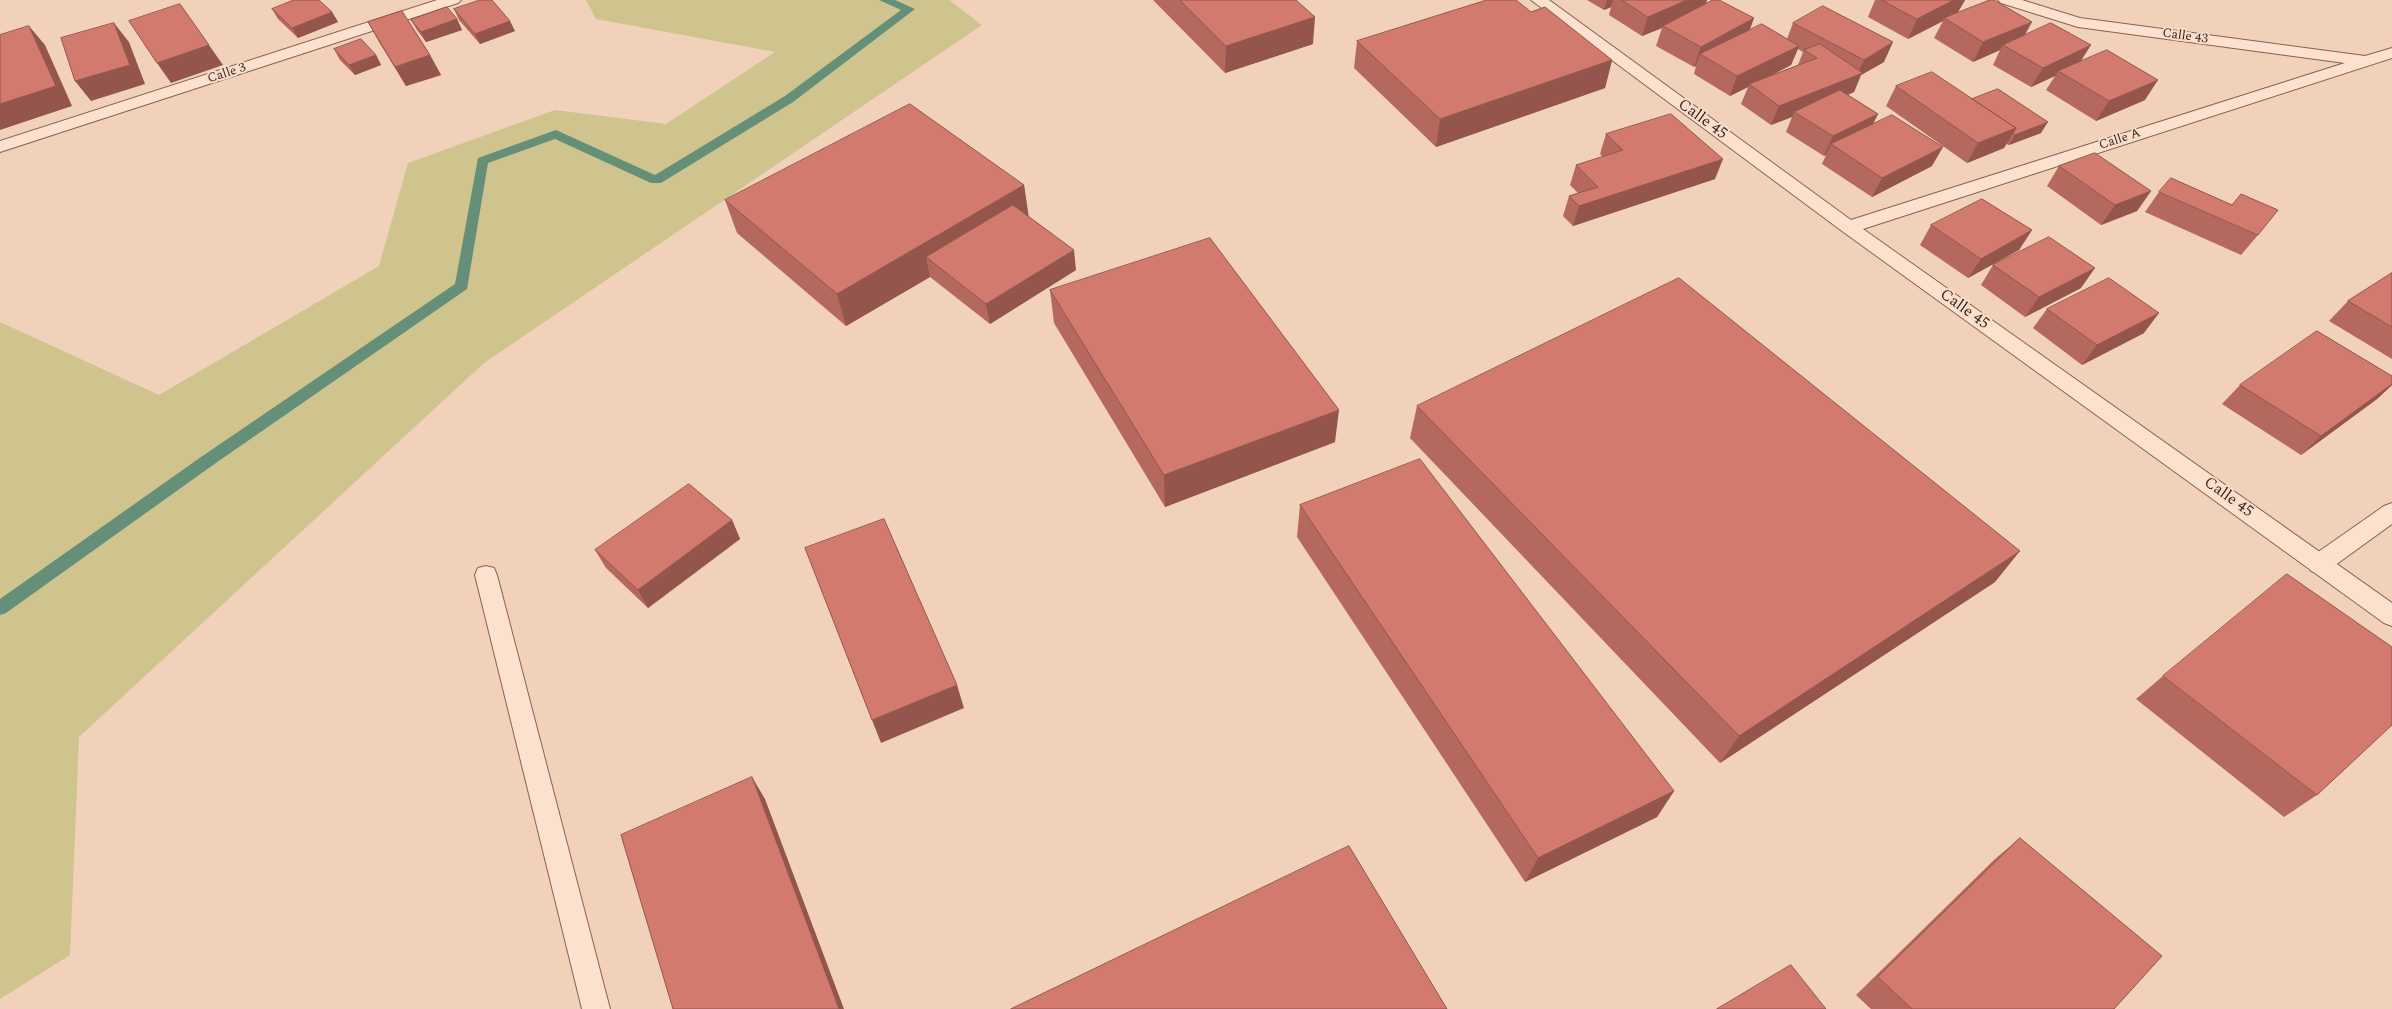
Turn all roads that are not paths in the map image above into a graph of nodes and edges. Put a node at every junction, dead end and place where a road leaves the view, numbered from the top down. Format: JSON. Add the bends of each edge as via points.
{"nodes":[{"id":1,"x":453,"y":0,"type":"edge"},
{"id":2,"x":1539,"y":0,"type":"edge"},
{"id":3,"x":2006,"y":0,"type":"edge"},
{"id":4,"x":2392,"y":53,"type":"edge"},
{"id":5,"x":2366,"y":61,"type":"junction"},
{"id":6,"x":0,"y":147,"type":"edge"},
{"id":7,"x":1848,"y":227,"type":"junction"},
{"id":8,"x":2392,"y":512,"type":"edge"},
{"id":9,"x":2319,"y":564,"type":"junction"},
{"id":10,"x":486,"y":575,"type":"dead end"},
{"id":11,"x":2392,"y":616,"type":"edge"},
{"id":12,"x":596,"y":1009,"type":"edge"}],
"edges":[{"from":1,"to":6,"type":"street","name":"Calle 3"},
{"from":2,"to":7,"type":"street","name":"Calle 45"},
{"from":3,"to":5,"type":"street","name":"Calle 43","via":[[2078,22]]},
{"from":4,"to":5,"type":"street","name":"Calle A"},
{"from":5,"to":7,"type":"street","name":"Calle A"},
{"from":7,"to":9,"type":"street","name":"Calle 45"},
{"from":8,"to":9,"type":"street"},
{"from":9,"to":11,"type":"street","name":"Calle 45"},
{"from":10,"to":12,"type":"street"}]}
